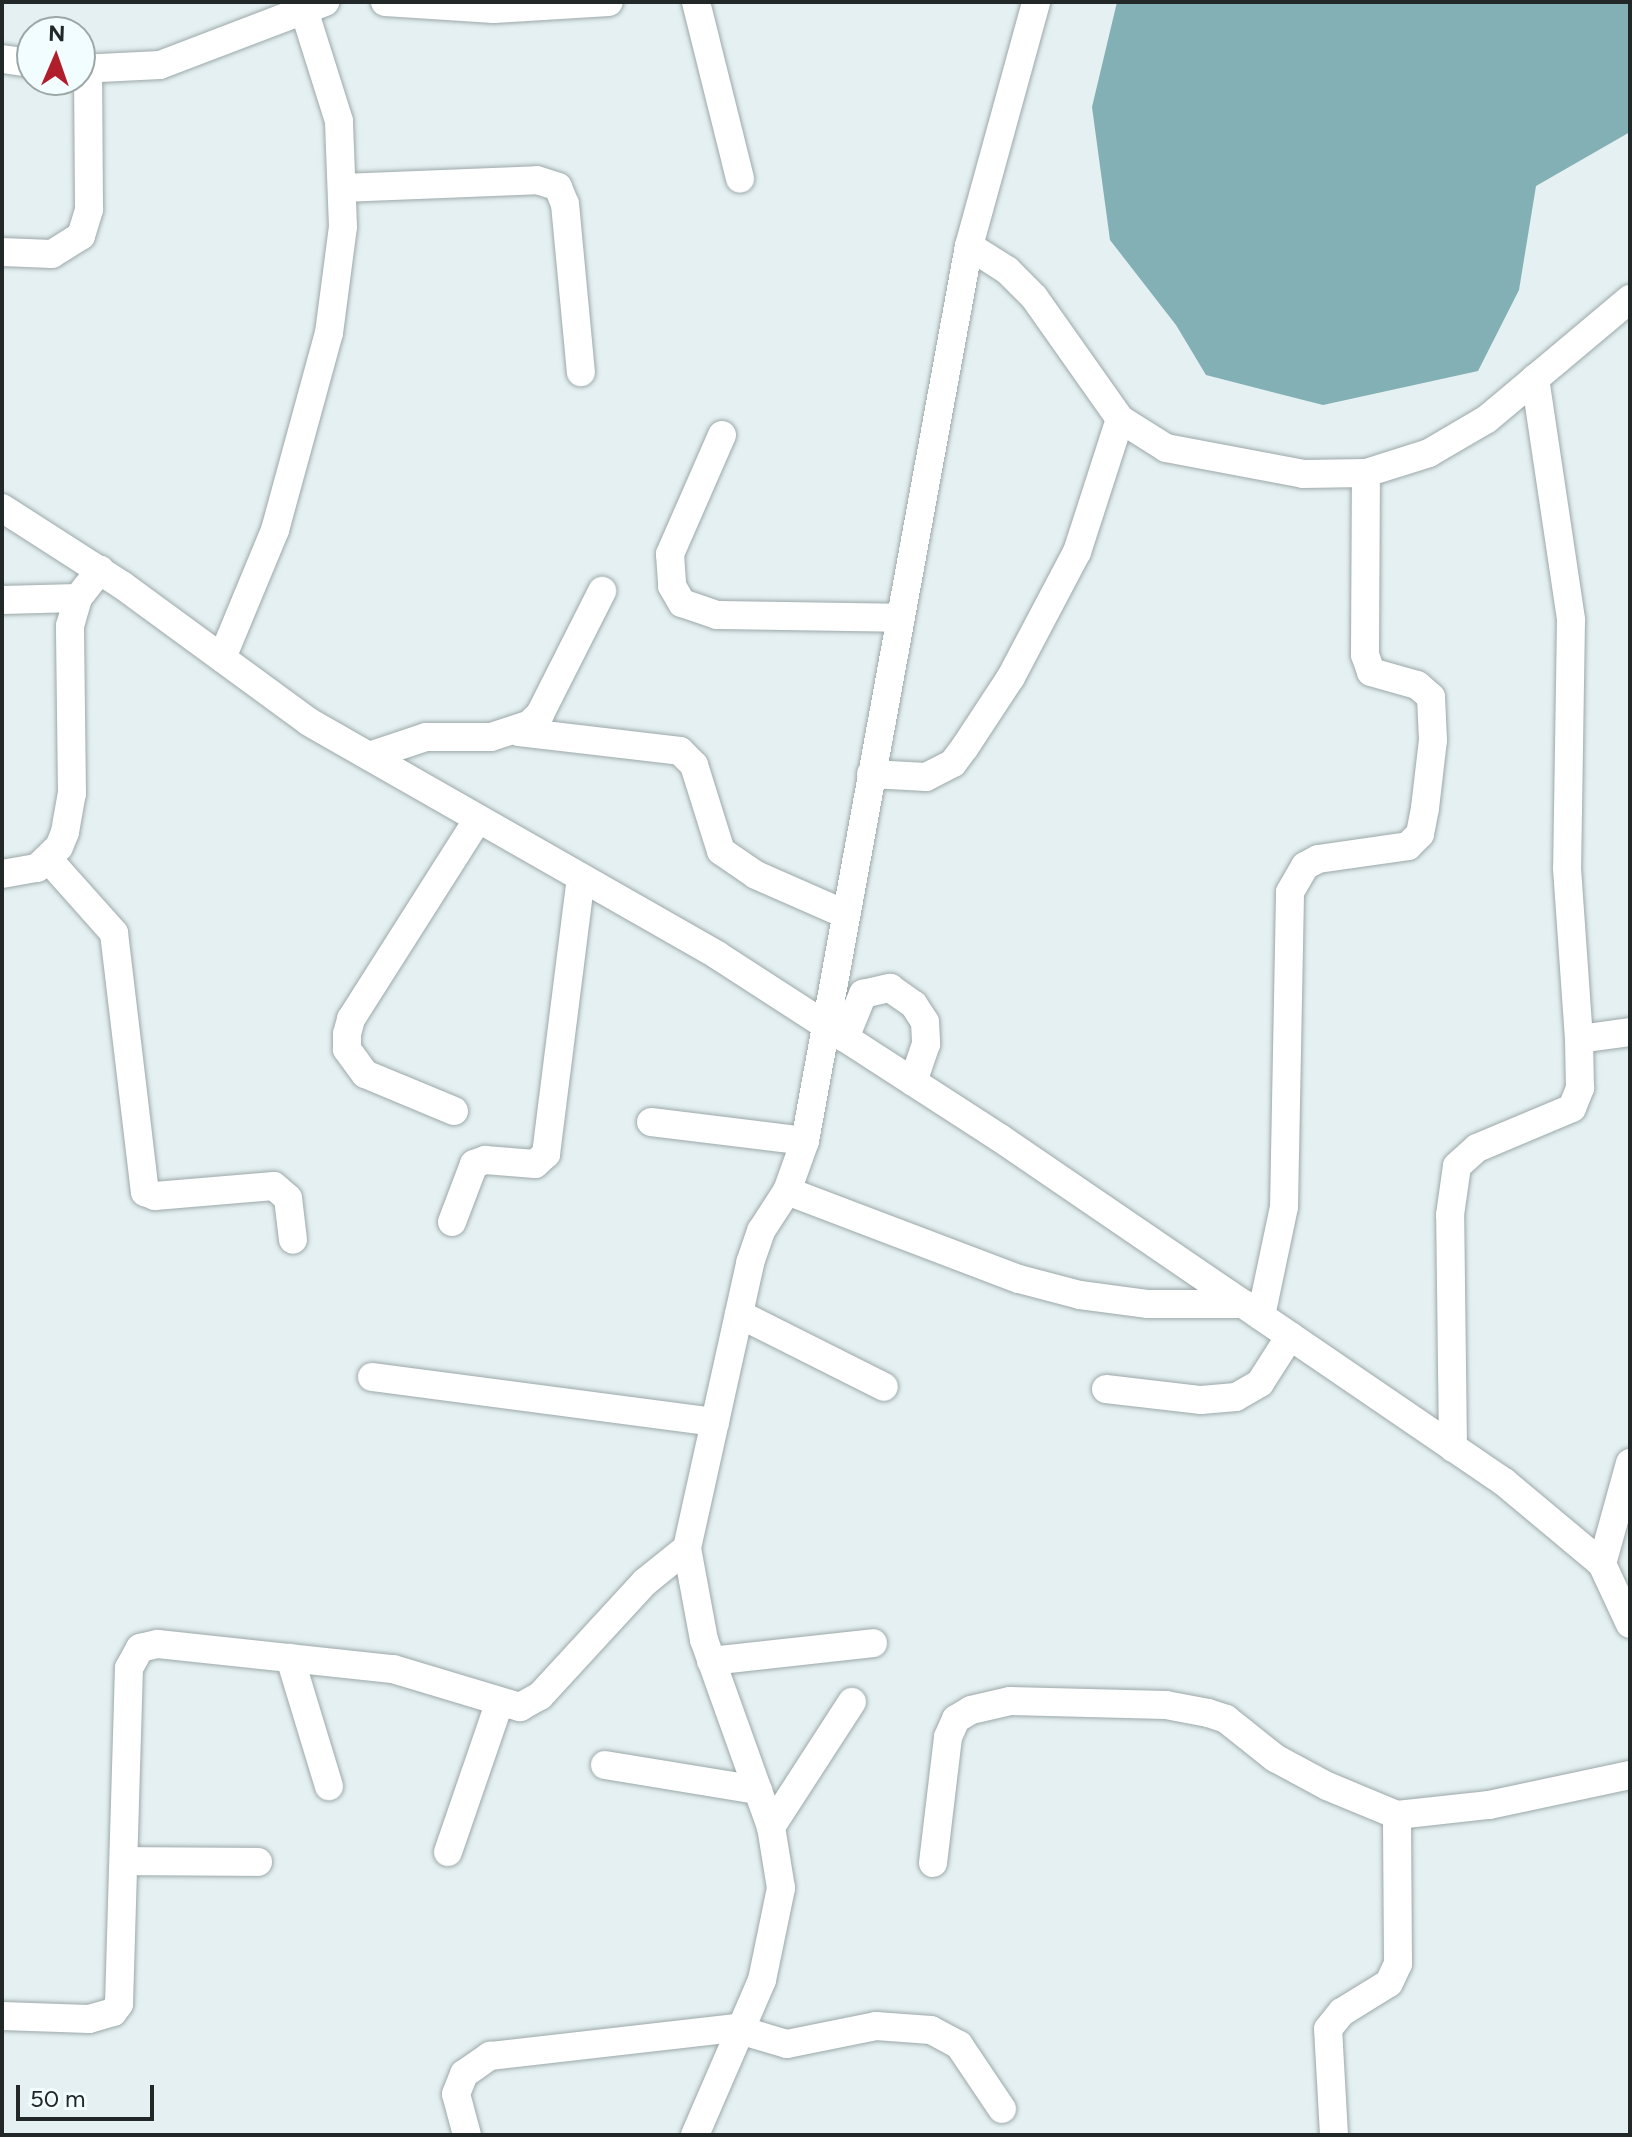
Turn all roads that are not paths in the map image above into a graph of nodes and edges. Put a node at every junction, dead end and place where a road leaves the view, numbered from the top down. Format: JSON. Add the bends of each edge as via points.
{"nodes":[{"id":1,"x":385,"y":2,"type":"edge"},
{"id":2,"x":609,"y":2,"type":"edge"},
{"id":3,"x":696,"y":2,"type":"edge"},
{"id":4,"x":1036,"y":2,"type":"edge"},
{"id":5,"x":314,"y":4,"type":"edge"},
{"id":6,"x":96,"y":70,"type":"edge"},
{"id":7,"x":85,"y":96,"type":"edge"},
{"id":8,"x":740,"y":179,"type":"dead end"},
{"id":9,"x":342,"y":188,"type":"junction"},
{"id":10,"x":969,"y":246,"type":"junction"},
{"id":11,"x":2,"y":252,"type":"edge"},
{"id":12,"x":1630,"y":299,"type":"edge"},
{"id":13,"x":581,"y":372,"type":"dead end"},
{"id":14,"x":1535,"y":378,"type":"junction"},
{"id":15,"x":1120,"y":419,"type":"junction"},
{"id":16,"x":722,"y":435,"type":"dead end"},
{"id":17,"x":1366,"y":473,"type":"junction"},
{"id":18,"x":2,"y":508,"type":"edge"},
{"id":19,"x":100,"y":570,"type":"junction"},
{"id":20,"x":602,"y":591,"type":"dead end"},
{"id":21,"x":78,"y":598,"type":"junction"},
{"id":22,"x":2,"y":600,"type":"edge"},
{"id":23,"x":900,"y":618,"type":"junction"},
{"id":24,"x":222,"y":658,"type":"junction"},
{"id":25,"x":519,"y":732,"type":"junction"},
{"id":26,"x":369,"y":756,"type":"junction"},
{"id":27,"x":871,"y":774,"type":"junction"},
{"id":28,"x":478,"y":819,"type":"junction"},
{"id":29,"x":49,"y":860,"type":"junction"},
{"id":30,"x":2,"y":874,"type":"edge"},
{"id":31,"x":581,"y":878,"type":"junction"},
{"id":32,"x":845,"y":914,"type":"junction"},
{"id":33,"x":835,"y":1031,"type":"junction"},
{"id":34,"x":1630,"y":1032,"type":"edge"},
{"id":35,"x":1579,"y":1039,"type":"junction"},
{"id":36,"x":913,"y":1082,"type":"junction"},
{"id":37,"x":454,"y":1111,"type":"dead end"},
{"id":38,"x":651,"y":1122,"type":"dead end"},
{"id":39,"x":805,"y":1141,"type":"junction"},
{"id":40,"x":787,"y":1191,"type":"junction"},
{"id":41,"x":452,"y":1222,"type":"dead end"},
{"id":42,"x":293,"y":1240,"type":"dead end"},
{"id":43,"x":1252,"y":1310,"type":"junction"},
{"id":44,"x":739,"y":1314,"type":"junction"},
{"id":45,"x":1290,"y":1336,"type":"junction"},
{"id":46,"x":372,"y":1377,"type":"dead end"},
{"id":47,"x":884,"y":1387,"type":"dead end"},
{"id":48,"x":1106,"y":1389,"type":"dead end"},
{"id":49,"x":715,"y":1422,"type":"junction"},
{"id":50,"x":1453,"y":1448,"type":"junction"},
{"id":51,"x":1630,"y":1463,"type":"edge"},
{"id":52,"x":687,"y":1548,"type":"junction"},
{"id":53,"x":1602,"y":1564,"type":"junction"},
{"id":54,"x":1630,"y":1624,"type":"edge"},
{"id":55,"x":873,"y":1643,"type":"dead end"},
{"id":56,"x":290,"y":1658,"type":"junction"},
{"id":57,"x":711,"y":1661,"type":"junction"},
{"id":58,"x":852,"y":1702,"type":"dead end"},
{"id":59,"x":499,"y":1704,"type":"junction"},
{"id":60,"x":605,"y":1765,"type":"dead end"},
{"id":61,"x":1630,"y":1775,"type":"edge"},
{"id":62,"x":329,"y":1786,"type":"dead end"},
{"id":63,"x":758,"y":1790,"type":"junction"},
{"id":64,"x":1397,"y":1815,"type":"junction"},
{"id":65,"x":771,"y":1827,"type":"junction"},
{"id":66,"x":448,"y":1852,"type":"dead end"},
{"id":67,"x":124,"y":1861,"type":"junction"},
{"id":68,"x":258,"y":1862,"type":"dead end"},
{"id":69,"x":933,"y":1863,"type":"dead end"},
{"id":70,"x":2,"y":2016,"type":"edge"},
{"id":71,"x":744,"y":2029,"type":"junction"},
{"id":72,"x":1002,"y":2109,"type":"dead end"},
{"id":73,"x":467,"y":2135,"type":"edge"},
{"id":74,"x":695,"y":2135,"type":"edge"},
{"id":75,"x":1334,"y":2135,"type":"edge"}],
"edges":[{"from":1,"to":2,"type":"street","via":[[494,9]]},
{"from":3,"to":8,"type":"street"},
{"from":4,"to":10,"type":"street"},
{"from":5,"to":6,"type":"street","via":[[194,56],[117,71]]},
{"from":5,"to":9,"type":"street","via":[[339,121]]},
{"from":7,"to":11,"type":"street","via":[[89,209],[81,236],[52,254]]},
{"from":9,"to":13,"type":"street","via":[[537,180],[558,187],[565,204]]},
{"from":9,"to":24,"type":"street","via":[[343,227],[329,333],[275,530]]},
{"from":10,"to":15,"type":"street","via":[[1007,270],[1034,297]]},
{"from":10,"to":23,"type":"street"},
{"from":12,"to":14,"type":"street"},
{"from":14,"to":17,"type":"street","via":[[1487,419],[1429,453]]},
{"from":14,"to":35,"type":"street","via":[[1571,620],[1567,868]]},
{"from":15,"to":17,"type":"street","via":[[1166,448],[1202,458],[1303,474]]},
{"from":15,"to":27,"type":"street","via":[[1077,552],[1011,677],[965,747],[953,763],[926,777]]},
{"from":16,"to":23,"type":"street","via":[[670,554],[672,586],[682,603],[717,615]]},
{"from":17,"to":43,"type":"street","via":[[1365,655],[1371,672],[1417,685],[1431,697],[1427,794],[1415,841],[1397,849],[1318,859],[1305,866],[1290,892],[1284,1207]]},
{"from":18,"to":19,"type":"street"},
{"from":19,"to":21,"type":"street"},
{"from":19,"to":24,"type":"street"},
{"from":20,"to":25,"type":"street","via":[[540,714]]},
{"from":21,"to":22,"type":"street"},
{"from":21,"to":29,"type":"street","via":[[70,626],[72,794],[65,832]]},
{"from":23,"to":27,"type":"street"},
{"from":24,"to":26,"type":"street","via":[[309,722]]},
{"from":25,"to":26,"type":"street","via":[[426,737]]},
{"from":25,"to":32,"type":"street","via":[[680,751],[694,765],[721,851],[756,875]]},
{"from":26,"to":28,"type":"street"},
{"from":27,"to":32,"type":"street"},
{"from":28,"to":31,"type":"street"},
{"from":28,"to":37,"type":"street","via":[[351,1019],[347,1034],[347,1049],[365,1074]]},
{"from":29,"to":30,"type":"street","via":[[29,871]]},
{"from":29,"to":42,"type":"street","via":[[114,933],[142,1187],[155,1196],[274,1186],[288,1198]]},
{"from":31,"to":33,"type":"street"},
{"from":31,"to":41,"type":"street","via":[[546,1154],[535,1164],[474,1164]]},
{"from":32,"to":33,"type":"street"},
{"from":33,"to":36,"type":"street"},
{"from":33,"to":36,"type":"street","via":[[863,994],[890,988],[914,1005],[925,1022],[926,1044]]},
{"from":33,"to":39,"type":"street"},
{"from":34,"to":35,"type":"street"},
{"from":35,"to":50,"type":"street","via":[[1580,1088],[1572,1108],[1477,1148],[1457,1166],[1450,1215]]},
{"from":36,"to":43,"type":"street"},
{"from":38,"to":39,"type":"street"},
{"from":39,"to":40,"type":"street"},
{"from":40,"to":43,"type":"street","via":[[1019,1279],[1080,1295]]},
{"from":40,"to":44,"type":"street","via":[[761,1231]]},
{"from":43,"to":45,"type":"street"},
{"from":44,"to":47,"type":"street"},
{"from":44,"to":49,"type":"street"},
{"from":45,"to":48,"type":"street","via":[[1260,1383],[1236,1397],[1201,1400]]},
{"from":45,"to":50,"type":"street"},
{"from":46,"to":49,"type":"street"},
{"from":49,"to":52,"type":"street"},
{"from":50,"to":53,"type":"street"},
{"from":51,"to":53,"type":"street"},
{"from":52,"to":57,"type":"street"},
{"from":52,"to":59,"type":"street","via":[[645,1582],[540,1696],[520,1707]]},
{"from":53,"to":54,"type":"street"},
{"from":55,"to":57,"type":"street"},
{"from":56,"to":59,"type":"street","via":[[393,1669]]},
{"from":56,"to":62,"type":"street"},
{"from":56,"to":67,"type":"street","via":[[158,1644],[134,1653],[129,1668]]},
{"from":57,"to":63,"type":"street"},
{"from":58,"to":65,"type":"street"},
{"from":59,"to":66,"type":"street"},
{"from":60,"to":63,"type":"street"},
{"from":61,"to":64,"type":"street","via":[[1489,1805]]},
{"from":63,"to":65,"type":"street"},
{"from":64,"to":69,"type":"street","via":[[1275,1758],[1226,1719],[1208,1713],[1166,1705],[1010,1701],[971,1710],[952,1728]]},
{"from":64,"to":75,"type":"street","via":[[1398,1964],[1389,1983],[1342,2012],[1328,2029]]},
{"from":65,"to":71,"type":"street","via":[[781,1888],[777,1925]]},
{"from":67,"to":68,"type":"street"},
{"from":67,"to":70,"type":"street","via":[[121,1992],[113,2012],[89,2019]]},
{"from":71,"to":72,"type":"street","via":[[787,2044],[876,2026],[931,2030],[959,2045]]},
{"from":71,"to":73,"type":"street","via":[[490,2056],[464,2074],[456,2094]]},
{"from":71,"to":74,"type":"street"}]}
